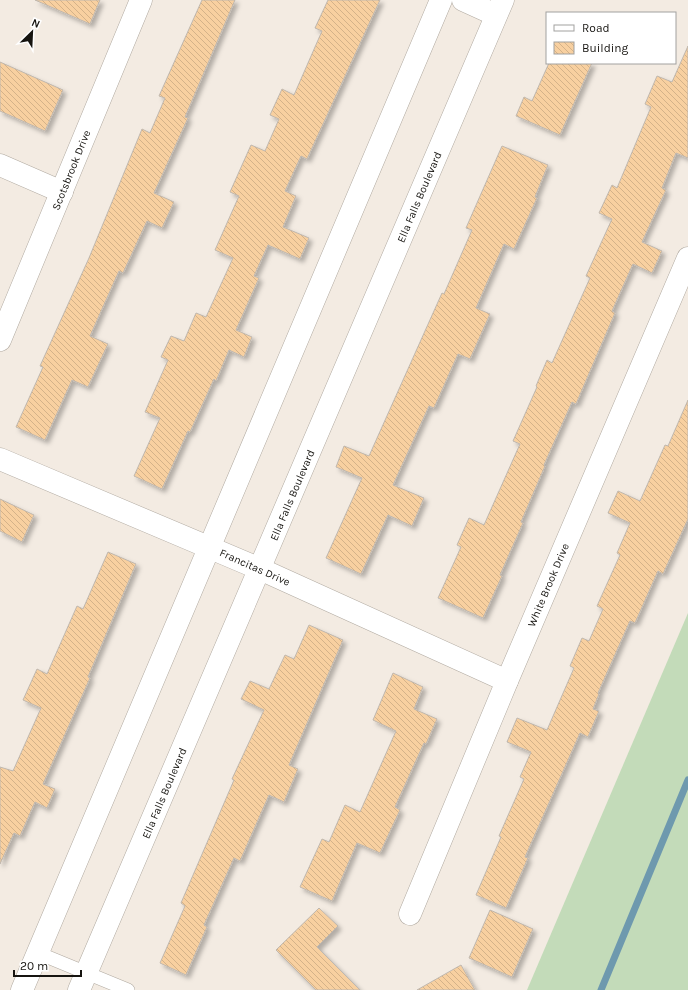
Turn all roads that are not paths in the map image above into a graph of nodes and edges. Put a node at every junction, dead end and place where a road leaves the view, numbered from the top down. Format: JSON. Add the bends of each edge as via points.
{"nodes":[{"id":1,"x":141,"y":0,"type":"edge"},
{"id":2,"x":441,"y":0,"type":"edge"},
{"id":3,"x":463,"y":0,"type":"edge"},
{"id":4,"x":500,"y":7,"type":"edge"},
{"id":5,"x":0,"y":165,"type":"edge"},
{"id":6,"x":62,"y":192,"type":"junction"},
{"id":7,"x":688,"y":258,"type":"edge"},
{"id":8,"x":0,"y":340,"type":"edge"},
{"id":9,"x":0,"y":459,"type":"edge"},
{"id":10,"x":209,"y":547,"type":"junction"},
{"id":11,"x":260,"y":569,"type":"junction"},
{"id":12,"x":507,"y":681,"type":"junction"},
{"id":13,"x":410,"y":914,"type":"dead end"},
{"id":14,"x":38,"y":953,"type":"junction"},
{"id":15,"x":83,"y":981,"type":"edge"},
{"id":16,"x":22,"y":990,"type":"edge"},
{"id":17,"x":128,"y":990,"type":"edge"}],
"edges":[{"from":1,"to":6,"type":"street","name":"Scotsbrook Drive"},
{"from":2,"to":10,"type":"street"},
{"from":3,"to":4,"type":"street"},
{"from":4,"to":11,"type":"street","name":"Ella Falls Boulevard"},
{"from":5,"to":6,"type":"street"},
{"from":6,"to":8,"type":"street","name":"Scotsbrook Drive"},
{"from":7,"to":12,"type":"street","name":"White Brook Drive"},
{"from":9,"to":10,"type":"street","name":"Francitas Drive"},
{"from":10,"to":11,"type":"street","name":"Francitas Drive"},
{"from":10,"to":14,"type":"street"},
{"from":11,"to":12,"type":"street","name":"Francitas Drive"},
{"from":11,"to":15,"type":"street","name":"Ella Falls Boulevard"},
{"from":12,"to":13,"type":"street","name":"White Brook Drive"},
{"from":14,"to":15,"type":"lane"},
{"from":14,"to":16,"type":"street"},
{"from":15,"to":17,"type":"lane"}]}
